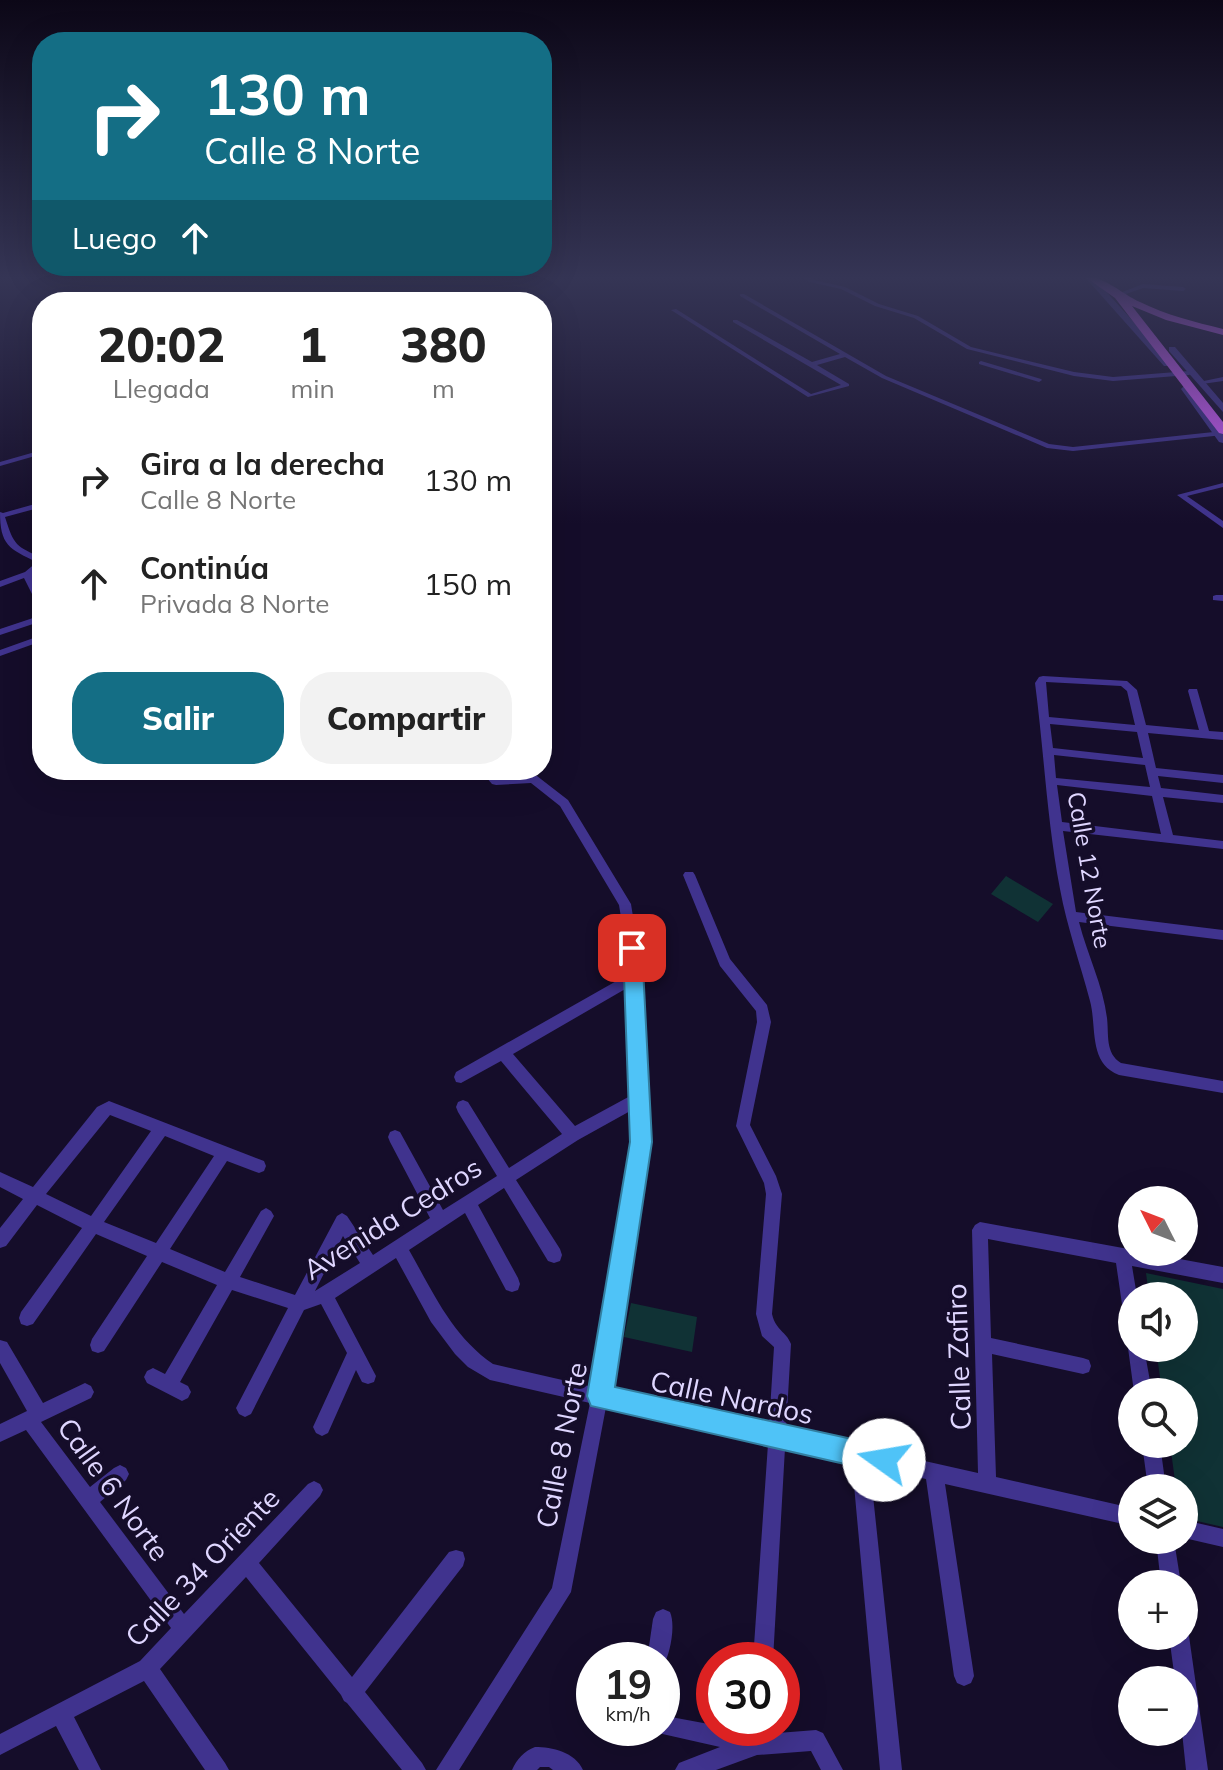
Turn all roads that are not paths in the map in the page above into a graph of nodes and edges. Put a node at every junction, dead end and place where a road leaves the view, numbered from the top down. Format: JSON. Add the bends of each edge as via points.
{"nodes":[{"id":1,"x":751,"y":359,"type":"edge"},
{"id":2,"x":802,"y":359,"type":"edge"},
{"id":3,"x":832,"y":359,"type":"edge"},
{"id":4,"x":852,"y":359,"type":"edge"},
{"id":5,"x":1012,"y":359,"type":"edge"},
{"id":6,"x":1167,"y":359,"type":"edge"},
{"id":7,"x":1175,"y":359,"type":"edge"},
{"id":8,"x":1181,"y":359,"type":"edge"},
{"id":9,"x":1020,"y":361,"type":"junction"},
{"id":10,"x":981,"y":363,"type":"dead end"},
{"id":11,"x":812,"y":364,"type":"junction"},
{"id":12,"x":1008,"y":371,"type":"junction"},
{"id":13,"x":1181,"y":374,"type":"junction"},
{"id":14,"x":1223,"y":379,"type":"edge"},
{"id":15,"x":1039,"y":380,"type":"dead end"},
{"id":16,"x":1202,"y":382,"type":"junction"},
{"id":17,"x":1223,"y":409,"type":"edge"},
{"id":18,"x":1223,"y":416,"type":"edge"},
{"id":19,"x":1222,"y":434,"type":"edge"},
{"id":20,"x":32,"y":455,"type":"edge"},
{"id":21,"x":0,"y":464,"type":"edge"},
{"id":22,"x":1223,"y":485,"type":"edge"},
{"id":23,"x":32,"y":507,"type":"edge"},
{"id":24,"x":0,"y":515,"type":"edge"},
{"id":25,"x":1223,"y":525,"type":"edge"},
{"id":26,"x":32,"y":558,"type":"edge"},
{"id":27,"x":32,"y":571,"type":"edge"},
{"id":28,"x":32,"y":573,"type":"edge"},
{"id":29,"x":27,"y":575,"type":"junction"},
{"id":30,"x":0,"y":584,"type":"edge"},
{"id":31,"x":32,"y":586,"type":"edge"},
{"id":32,"x":32,"y":621,"type":"edge"},
{"id":33,"x":0,"y":632,"type":"edge"},
{"id":34,"x":32,"y":642,"type":"edge"},
{"id":35,"x":0,"y":653,"type":"edge"},
{"id":36,"x":1193,"y":691,"type":"dead end"},
{"id":37,"x":1045,"y":720,"type":"junction"},
{"id":38,"x":1141,"y":728,"type":"junction"},
{"id":39,"x":1205,"y":734,"type":"junction"},
{"id":40,"x":1223,"y":736,"type":"edge"},
{"id":41,"x":1049,"y":751,"type":"junction"},
{"id":42,"x":1151,"y":766,"type":"junction"},
{"id":43,"x":1223,"y":779,"type":"edge"},
{"id":44,"x":534,"y":780,"type":"edge"},
{"id":45,"x":1052,"y":781,"type":"junction"},
{"id":46,"x":1157,"y":792,"type":"junction"},
{"id":47,"x":1223,"y":799,"type":"edge"},
{"id":48,"x":1057,"y":826,"type":"junction"},
{"id":49,"x":1168,"y":839,"type":"junction"},
{"id":50,"x":1223,"y":845,"type":"edge"},
{"id":51,"x":689,"y":875,"type":"dead end"},
{"id":52,"x":1071,"y":916,"type":"junction"},
{"id":53,"x":1223,"y":935,"type":"edge"},
{"id":54,"x":632,"y":979,"type":"junction"},
{"id":55,"x":504,"y":1054,"type":"junction"},
{"id":56,"x":461,"y":1077,"type":"dead end"},
{"id":57,"x":1223,"y":1087,"type":"edge"},
{"id":58,"x":640,"y":1098,"type":"junction"},
{"id":59,"x":463,"y":1107,"type":"dead end"},
{"id":60,"x":162,"y":1128,"type":"junction"},
{"id":61,"x":573,"y":1135,"type":"junction"},
{"id":62,"x":395,"y":1137,"type":"dead end"},
{"id":63,"x":224,"y":1153,"type":"junction"},
{"id":64,"x":259,"y":1166,"type":"dead end"},
{"id":65,"x":508,"y":1177,"type":"junction"},
{"id":66,"x":0,"y":1179,"type":"edge"},
{"id":67,"x":34,"y":1196,"type":"junction"},
{"id":68,"x":468,"y":1203,"type":"junction"},
{"id":69,"x":266,"y":1216,"type":"dead end"},
{"id":70,"x":440,"y":1221,"type":"junction"},
{"id":71,"x":95,"y":1226,"type":"junction"},
{"id":72,"x":0,"y":1240,"type":"edge"},
{"id":73,"x":399,"y":1247,"type":"junction"},
{"id":74,"x":159,"y":1252,"type":"junction"},
{"id":75,"x":554,"y":1255,"type":"dead end"},
{"id":76,"x":1118,"y":1255,"type":"edge"},
{"id":77,"x":371,"y":1265,"type":"junction"},
{"id":78,"x":1176,"y":1266,"type":"edge"},
{"id":79,"x":1223,"y":1275,"type":"edge"},
{"id":80,"x":228,"y":1281,"type":"junction"},
{"id":81,"x":512,"y":1284,"type":"dead end"},
{"id":82,"x":325,"y":1295,"type":"junction"},
{"id":83,"x":299,"y":1304,"type":"junction"},
{"id":84,"x":27,"y":1318,"type":"dead end"},
{"id":85,"x":982,"y":1344,"type":"junction"},
{"id":86,"x":98,"y":1345,"type":"dead end"},
{"id":87,"x":1,"y":1348,"type":"edge"},
{"id":88,"x":355,"y":1353,"type":"junction"},
{"id":89,"x":1083,"y":1366,"type":"dead end"},
{"id":90,"x":368,"y":1376,"type":"dead end"},
{"id":91,"x":168,"y":1385,"type":"dead end"},
{"id":92,"x":85,"y":1392,"type":"dead end"},
{"id":93,"x":600,"y":1396,"type":"junction"},
{"id":94,"x":245,"y":1408,"type":"dead end"},
{"id":95,"x":34,"y":1417,"type":"junction"},
{"id":96,"x":322,"y":1427,"type":"dead end"},
{"id":97,"x":0,"y":1433,"type":"edge"},
{"id":98,"x":778,"y":1437,"type":"junction"},
{"id":99,"x":860,"y":1453,"type":"junction"},
{"id":100,"x":934,"y":1472,"type":"junction"},
{"id":101,"x":120,"y":1474,"type":"dead end"},
{"id":102,"x":987,"y":1484,"type":"junction"},
{"id":103,"x":314,"y":1490,"type":"dead end"},
{"id":104,"x":88,"y":1500,"type":"junction"},
{"id":105,"x":1118,"y":1514,"type":"edge"},
{"id":106,"x":1198,"y":1532,"type":"edge"},
{"id":107,"x":1223,"y":1538,"type":"edge"},
{"id":108,"x":456,"y":1559,"type":"dead end"},
{"id":109,"x":246,"y":1562,"type":"junction"},
{"id":110,"x":663,"y":1619,"type":"dead end"},
{"id":111,"x":183,"y":1629,"type":"junction"},
{"id":112,"x":660,"y":1642,"type":"edge"},
{"id":113,"x":764,"y":1642,"type":"edge"},
{"id":114,"x":1181,"y":1650,"type":"edge"},
{"id":115,"x":147,"y":1668,"type":"junction"},
{"id":116,"x":964,"y":1676,"type":"dead end"},
{"id":117,"x":351,"y":1694,"type":"junction"},
{"id":118,"x":61,"y":1714,"type":"junction"},
{"id":119,"x":800,"y":1739,"type":"edge"},
{"id":120,"x":0,"y":1745,"type":"edge"},
{"id":121,"x":734,"y":1746,"type":"edge"},
{"id":122,"x":529,"y":1764,"type":"edge"},
{"id":123,"x":90,"y":1770,"type":"edge"},
{"id":124,"x":218,"y":1770,"type":"edge"},
{"id":125,"x":415,"y":1770,"type":"edge"},
{"id":126,"x":447,"y":1770,"type":"edge"},
{"id":127,"x":572,"y":1770,"type":"edge"},
{"id":128,"x":686,"y":1770,"type":"edge"},
{"id":129,"x":832,"y":1770,"type":"edge"},
{"id":130,"x":891,"y":1770,"type":"edge"},
{"id":131,"x":1197,"y":1770,"type":"edge"}],
"edges":[{"from":1,"to":11,"type":"street","via":[[810,396],[847,385]]},
{"from":2,"to":11,"type":"street"},
{"from":3,"to":11,"type":"street"},
{"from":4,"to":19,"type":"street","via":[[1047,446],[1062,449]]},
{"from":5,"to":9,"type":"street"},
{"from":6,"to":13,"type":"main road"},
{"from":7,"to":13,"type":"main road"},
{"from":8,"to":16,"type":"street"},
{"from":9,"to":12,"type":"street"},
{"from":9,"to":13,"type":"street","via":[[1113,379]]},
{"from":10,"to":12,"type":"street"},
{"from":12,"to":15,"type":"street"},
{"from":13,"to":18,"type":"main road"},
{"from":13,"to":19,"type":"main road"},
{"from":14,"to":16,"type":"street"},
{"from":16,"to":17,"type":"street"},
{"from":20,"to":21,"type":"street"},
{"from":22,"to":25,"type":"street","via":[[1181,495]]},
{"from":23,"to":24,"type":"street"},
{"from":24,"to":26,"type":"street","via":[[11,544]]},
{"from":27,"to":29,"type":"street"},
{"from":28,"to":29,"type":"street"},
{"from":29,"to":30,"type":"street"},
{"from":29,"to":31,"type":"street"},
{"from":32,"to":33,"type":"street"},
{"from":34,"to":35,"type":"street"},
{"from":36,"to":39,"type":"street"},
{"from":37,"to":38,"type":"street"},
{"from":37,"to":38,"type":"street","name":"Calle 12 Norte","via":[[1043,679],[1129,686]]},
{"from":37,"to":41,"type":"street","name":"Calle 12 Norte"},
{"from":38,"to":39,"type":"street"},
{"from":38,"to":42,"type":"street"},
{"from":39,"to":40,"type":"street"},
{"from":41,"to":42,"type":"street"},
{"from":41,"to":45,"type":"street","name":"Calle 12 Norte"},
{"from":42,"to":43,"type":"street"},
{"from":42,"to":46,"type":"street"},
{"from":44,"to":54,"type":"street","name":"Calle 8 Norte","via":[[564,803],[625,904]]},
{"from":45,"to":46,"type":"street"},
{"from":45,"to":48,"type":"street","name":"Calle 12 Norte"},
{"from":46,"to":47,"type":"street"},
{"from":46,"to":49,"type":"street"},
{"from":48,"to":49,"type":"street"},
{"from":48,"to":52,"type":"street","name":"Calle 12 Norte"},
{"from":49,"to":50,"type":"street"},
{"from":51,"to":98,"type":"street","via":[[725,962],[762,1009],[762,1043],[743,1126],[774,1194],[764,1314],[768,1330],[783,1344]]},
{"from":52,"to":53,"type":"street"},
{"from":52,"to":57,"type":"street","name":"Calle 12 Norte","via":[[1100,1013],[1104,1058],[1110,1065]]},
{"from":54,"to":55,"type":"street"},
{"from":54,"to":58,"type":"street","name":"Calle 8 Norte"},
{"from":55,"to":56,"type":"street"},
{"from":55,"to":61,"type":"street"},
{"from":58,"to":61,"type":"street","name":"Avenida Cedros"},
{"from":58,"to":93,"type":"street","name":"Calle 8 Norte","via":[[641,1142]]},
{"from":59,"to":65,"type":"street"},
{"from":60,"to":63,"type":"street"},
{"from":60,"to":67,"type":"street","via":[[109,1108]]},
{"from":60,"to":71,"type":"street"},
{"from":61,"to":65,"type":"street","name":"Avenida Cedros"},
{"from":62,"to":70,"type":"street"},
{"from":63,"to":64,"type":"street"},
{"from":63,"to":74,"type":"street"},
{"from":65,"to":68,"type":"street","name":"Avenida Cedros"},
{"from":65,"to":75,"type":"street"},
{"from":66,"to":67,"type":"street","name":"Avenida Cedros"},
{"from":67,"to":71,"type":"street","name":"Avenida Cedros"},
{"from":67,"to":72,"type":"street"},
{"from":68,"to":70,"type":"street","name":"Avenida Cedros"},
{"from":68,"to":81,"type":"street"},
{"from":69,"to":80,"type":"street"},
{"from":70,"to":73,"type":"street","name":"Avenida Cedros"},
{"from":71,"to":74,"type":"street","name":"Avenida Cedros"},
{"from":71,"to":84,"type":"street"},
{"from":73,"to":77,"type":"street","name":"Avenida Cedros"},
{"from":73,"to":93,"type":"street","name":"Calle Nardos","via":[[449,1332],[474,1363],[490,1372]]},
{"from":74,"to":80,"type":"street","name":"Avenida Cedros"},
{"from":74,"to":86,"type":"street"},
{"from":76,"to":85,"type":"street","name":"Calle Zafiro","via":[[980,1230]]},
{"from":77,"to":82,"type":"street","name":"Avenida Cedros"},
{"from":77,"to":83,"type":"street","via":[[342,1221]]},
{"from":78,"to":79,"type":"street"},
{"from":80,"to":83,"type":"street","name":"Avenida Cedros"},
{"from":80,"to":91,"type":"street"},
{"from":82,"to":83,"type":"street","name":"Avenida Cedros"},
{"from":82,"to":88,"type":"street"},
{"from":83,"to":94,"type":"street"},
{"from":85,"to":89,"type":"street"},
{"from":85,"to":102,"type":"street","name":"Calle Zafiro"},
{"from":87,"to":95,"type":"street","name":"Calle 6 Norte"},
{"from":88,"to":90,"type":"street"},
{"from":88,"to":96,"type":"street"},
{"from":92,"to":95,"type":"street"},
{"from":93,"to":98,"type":"street","name":"Calle Nardos"},
{"from":93,"to":126,"type":"street","name":"Calle 8 Norte","via":[[561,1592]]},
{"from":95,"to":97,"type":"street"},
{"from":95,"to":104,"type":"street","name":"Calle 6 Norte"},
{"from":98,"to":99,"type":"street","name":"Calle Nardos"},
{"from":98,"to":113,"type":"street"},
{"from":99,"to":100,"type":"street","name":"Calle Nardos"},
{"from":99,"to":130,"type":"street"},
{"from":100,"to":102,"type":"street","name":"Calle Nardos"},
{"from":100,"to":116,"type":"street"},
{"from":101,"to":104,"type":"street"},
{"from":102,"to":105,"type":"street","name":"Calle Nardos"},
{"from":103,"to":109,"type":"street","name":"Calle 34 Oriente"},
{"from":104,"to":111,"type":"street","name":"Calle 6 Norte"},
{"from":106,"to":107,"type":"street"},
{"from":108,"to":117,"type":"street"},
{"from":109,"to":111,"type":"street","name":"Calle 34 Oriente"},
{"from":109,"to":117,"type":"street"},
{"from":110,"to":112,"type":"street"},
{"from":111,"to":115,"type":"street","name":"Calle 34 Oriente"},
{"from":114,"to":131,"type":"street"},
{"from":115,"to":118,"type":"street","name":"Calle 34 Oriente"},
{"from":115,"to":124,"type":"street"},
{"from":117,"to":125,"type":"street"},
{"from":118,"to":120,"type":"street","name":"Calle 34 Oriente"},
{"from":118,"to":123,"type":"street"},
{"from":119,"to":129,"type":"street","via":[[816,1740]]},
{"from":121,"to":128,"type":"street"},
{"from":122,"to":127,"type":"street","via":[[551,1757]]}]}
